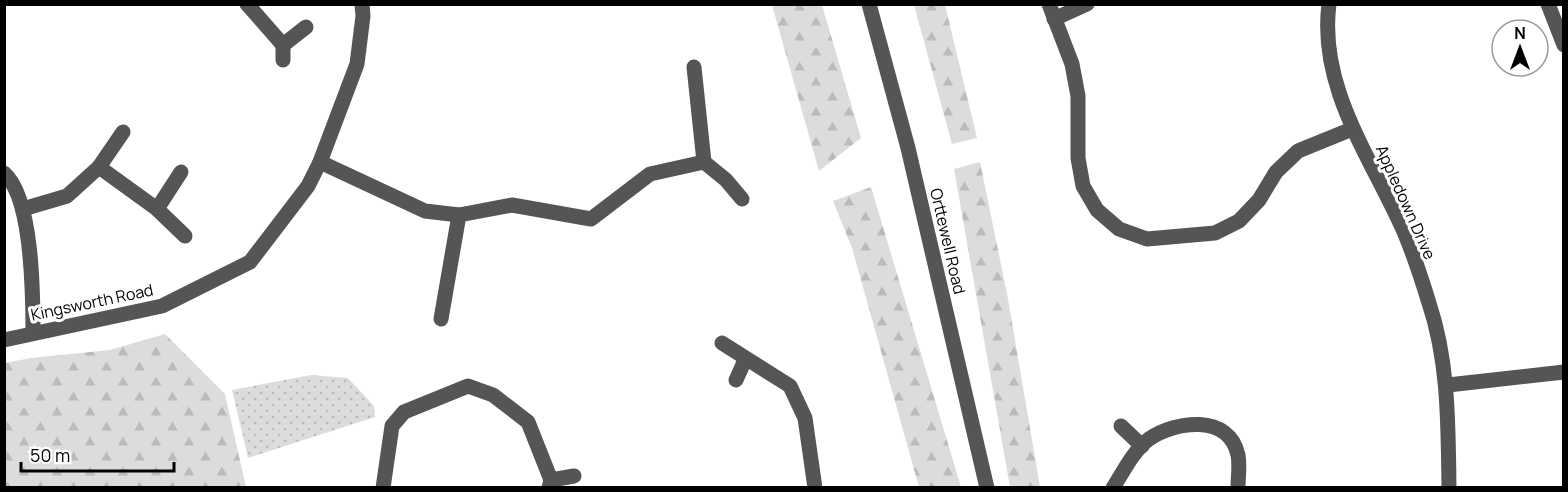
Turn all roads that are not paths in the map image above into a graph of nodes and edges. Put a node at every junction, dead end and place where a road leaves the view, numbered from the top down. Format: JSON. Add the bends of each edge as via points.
{"nodes":[{"id":1,"x":247,"y":4,"type":"edge"},
{"id":2,"x":362,"y":4,"type":"edge"},
{"id":3,"x":869,"y":4,"type":"edge"},
{"id":4,"x":1087,"y":4,"type":"edge"},
{"id":5,"x":1329,"y":4,"type":"edge"},
{"id":6,"x":1548,"y":4,"type":"edge"},
{"id":7,"x":1051,"y":12,"type":"edge"},
{"id":8,"x":306,"y":27,"type":"dead end"},
{"id":9,"x":1563,"y":45,"type":"edge"},
{"id":10,"x":694,"y":67,"type":"dead end"},
{"id":11,"x":1352,"y":129,"type":"junction"},
{"id":12,"x":123,"y":132,"type":"dead end"},
{"id":13,"x":320,"y":162,"type":"junction"},
{"id":14,"x":704,"y":162,"type":"junction"},
{"id":15,"x":99,"y":167,"type":"junction"},
{"id":16,"x":181,"y":171,"type":"dead end"},
{"id":17,"x":4,"y":173,"type":"edge"},
{"id":18,"x":742,"y":199,"type":"dead end"},
{"id":19,"x":23,"y":209,"type":"junction"},
{"id":20,"x":157,"y":209,"type":"junction"},
{"id":21,"x":459,"y":214,"type":"junction"},
{"id":22,"x":184,"y":236,"type":"dead end"},
{"id":23,"x":441,"y":319,"type":"dead end"},
{"id":24,"x":33,"y":333,"type":"junction"},
{"id":25,"x":4,"y":340,"type":"edge"},
{"id":26,"x":722,"y":343,"type":"dead end"},
{"id":27,"x":746,"y":360,"type":"junction"},
{"id":28,"x":1563,"y":372,"type":"edge"},
{"id":29,"x":736,"y":380,"type":"dead end"},
{"id":30,"x":1448,"y":385,"type":"junction"},
{"id":31,"x":1121,"y":426,"type":"dead end"},
{"id":32,"x":1142,"y":446,"type":"junction"},
{"id":33,"x":574,"y":476,"type":"dead end"},
{"id":34,"x":550,"y":484,"type":"edge"},
{"id":35,"x":383,"y":488,"type":"edge"},
{"id":36,"x":815,"y":488,"type":"edge"},
{"id":37,"x":987,"y":488,"type":"edge"},
{"id":38,"x":1113,"y":488,"type":"edge"},
{"id":39,"x":1238,"y":488,"type":"edge"},
{"id":40,"x":1449,"y":488,"type":"edge"}],
"edges":[{"from":1,"to":8,"type":"street","via":[[283,52]]},
{"from":2,"to":13,"type":"street","name":"Kingsworth Road","via":[[357,64]]},
{"from":3,"to":37,"type":"street","name":"Orttewell Road","via":[[908,148]]},
{"from":4,"to":7,"type":"street"},
{"from":5,"to":11,"type":"street","name":"Appledown Drive","via":[[1330,65]]},
{"from":6,"to":9,"type":"street"},
{"from":7,"to":11,"type":"street","via":[[1071,64],[1078,96],[1078,158],[1083,186],[1097,210],[1119,229],[1147,239],[1215,233],[1239,221],[1259,200],[1276,172],[1298,151]]},
{"from":10,"to":14,"type":"street"},
{"from":11,"to":30,"type":"street","name":"Appledown Drive","via":[[1405,235],[1430,306]]},
{"from":12,"to":15,"type":"street"},
{"from":13,"to":21,"type":"street","via":[[425,212]]},
{"from":13,"to":24,"type":"street","name":"Kingsworth Road","via":[[308,186],[250,262],[162,306]]},
{"from":14,"to":18,"type":"street"},
{"from":14,"to":21,"type":"street","via":[[650,174],[591,219],[512,205]]},
{"from":15,"to":19,"type":"street","via":[[67,196]]},
{"from":15,"to":20,"type":"street"},
{"from":16,"to":20,"type":"street"},
{"from":17,"to":19,"type":"street","via":[[14,181]]},
{"from":19,"to":24,"type":"street","via":[[33,287]]},
{"from":20,"to":22,"type":"street"},
{"from":21,"to":23,"type":"street"},
{"from":24,"to":25,"type":"street","name":"Kingsworth Road"},
{"from":26,"to":27,"type":"street"},
{"from":27,"to":29,"type":"street"},
{"from":27,"to":36,"type":"street","via":[[790,386],[805,418]]},
{"from":28,"to":30,"type":"street"},
{"from":30,"to":40,"type":"street","name":"Appledown Drive"},
{"from":31,"to":32,"type":"street"},
{"from":32,"to":38,"type":"street"},
{"from":32,"to":39,"type":"street","via":[[1179,425],[1214,426],[1230,440],[1238,454]]},
{"from":33,"to":34,"type":"street"},
{"from":34,"to":35,"type":"street","via":[[528,422],[493,395],[468,386],[404,412],[392,426]]}]}
